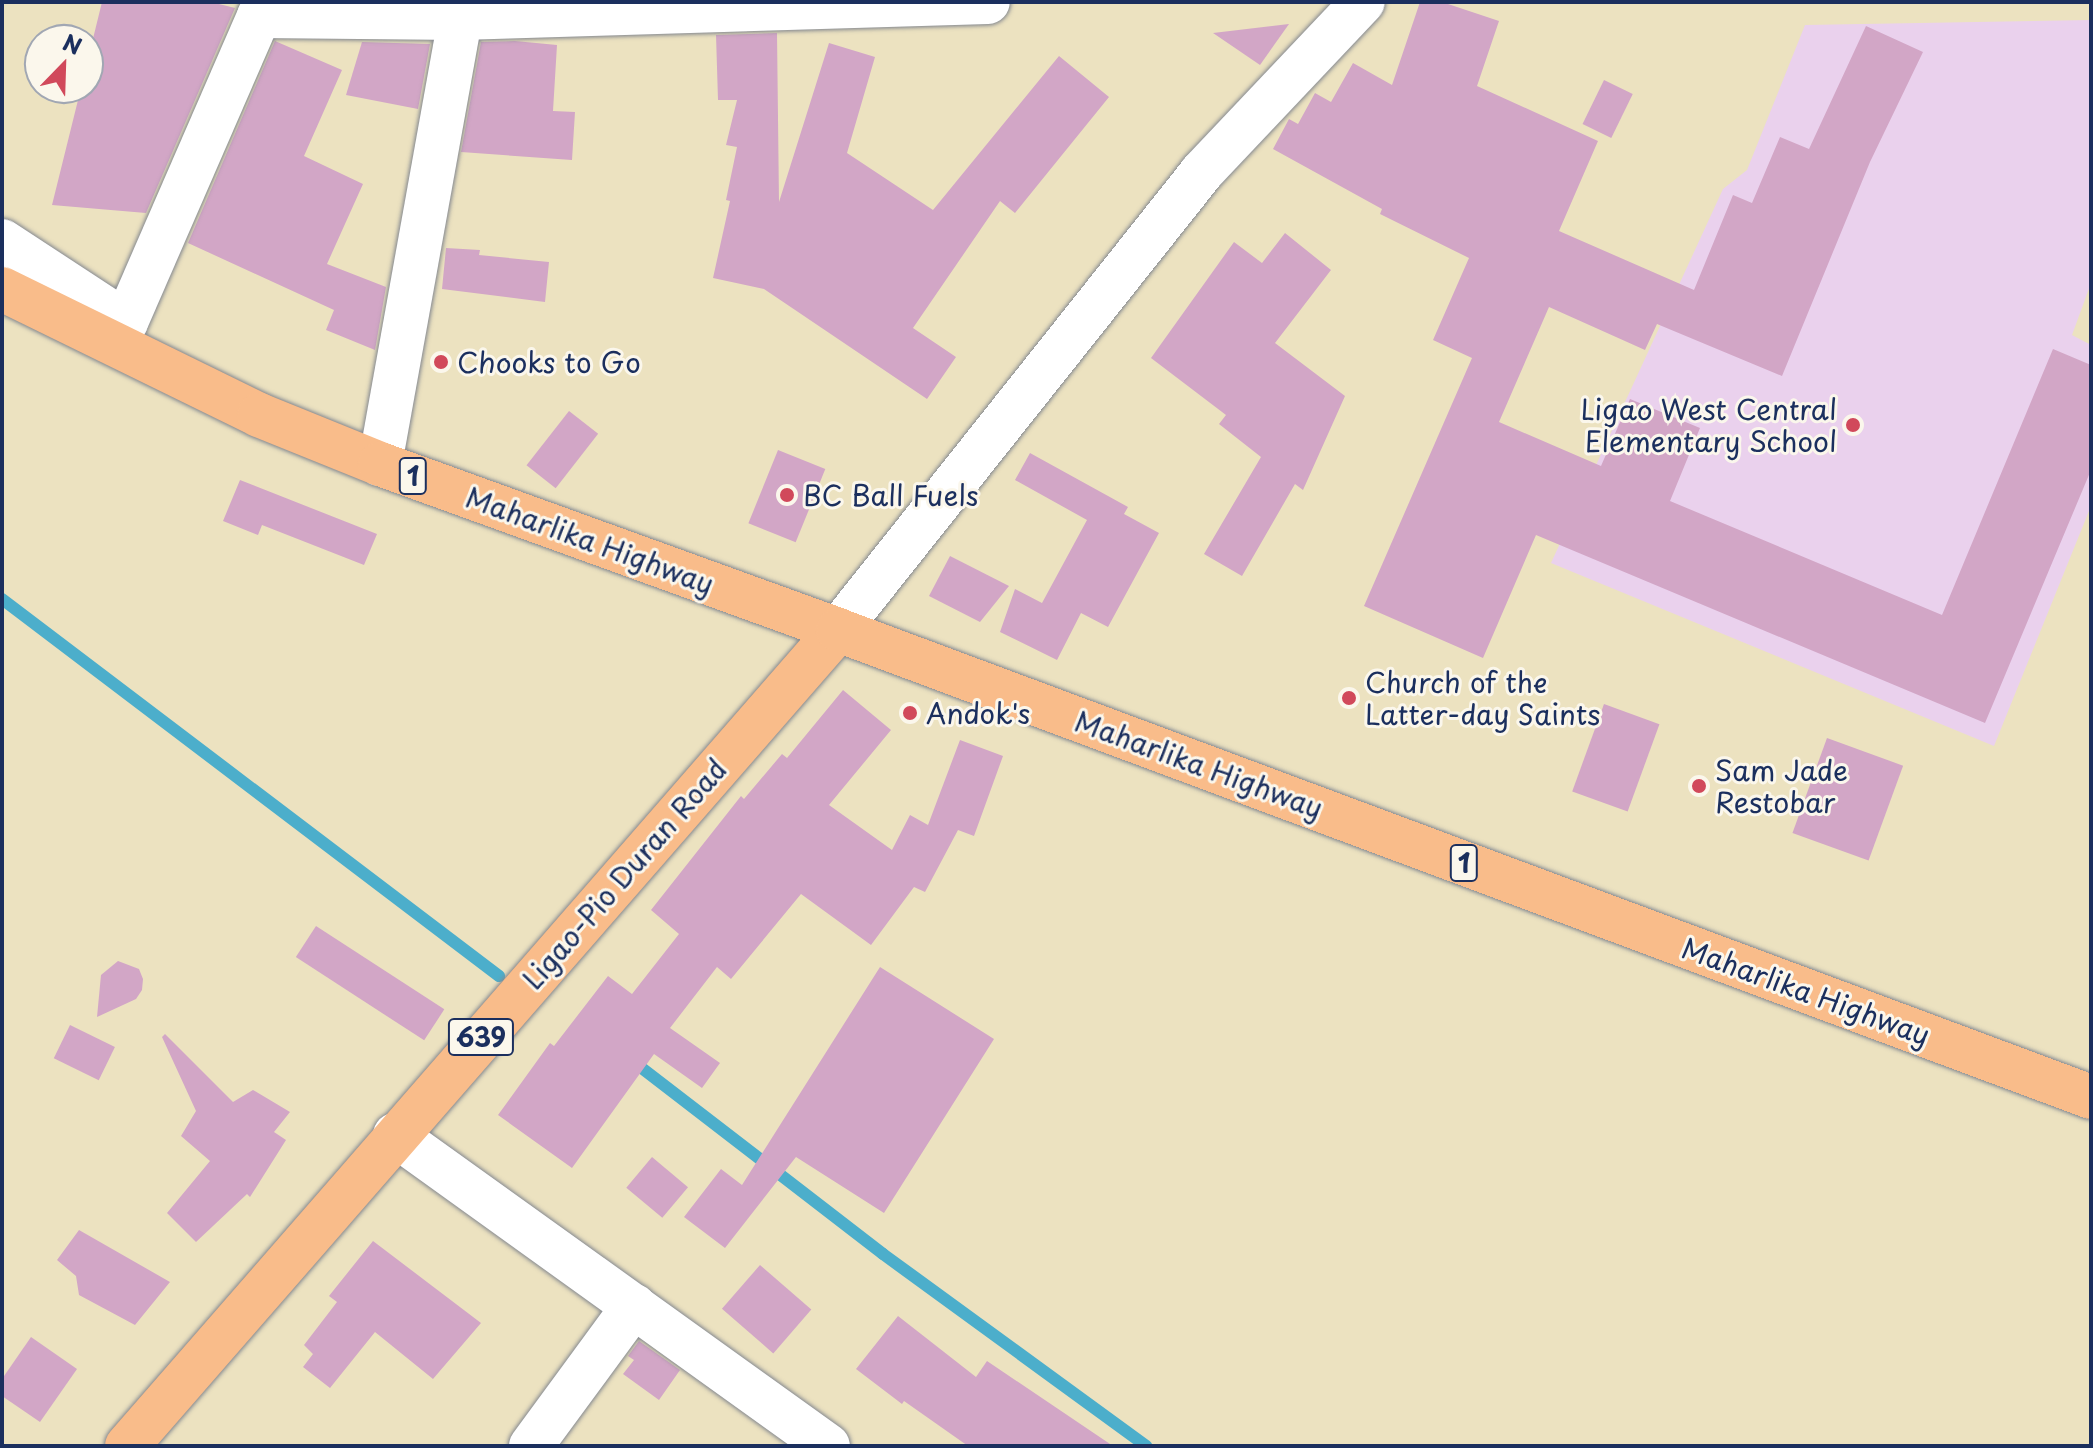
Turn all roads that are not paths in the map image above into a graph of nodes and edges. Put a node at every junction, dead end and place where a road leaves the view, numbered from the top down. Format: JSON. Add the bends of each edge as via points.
{"nodes":[{"id":1,"x":988,"y":2,"type":"edge"},
{"id":2,"x":1363,"y":2,"type":"edge"},
{"id":3,"x":875,"y":5,"type":"edge"},
{"id":4,"x":255,"y":9,"type":"edge"},
{"id":5,"x":460,"y":18,"type":"junction"},
{"id":6,"x":2,"y":241,"type":"edge"},
{"id":7,"x":2,"y":289,"type":"edge"},
{"id":8,"x":380,"y":464,"type":"junction"},
{"id":9,"x":838,"y":630,"type":"junction"},
{"id":10,"x":2091,"y":1097,"type":"edge"},
{"id":11,"x":395,"y":1135,"type":"junction"},
{"id":12,"x":634,"y":1306,"type":"junction"},
{"id":13,"x":127,"y":1446,"type":"edge"},
{"id":14,"x":531,"y":1446,"type":"edge"},
{"id":15,"x":828,"y":1446,"type":"edge"}],
"edges":[{"from":1,"to":3,"type":"street"},
{"from":2,"to":9,"type":"street","via":[[1202,172]]},
{"from":3,"to":5,"type":"street"},
{"from":4,"to":5,"type":"street"},
{"from":4,"to":6,"type":"street","via":[[126,322]]},
{"from":5,"to":8,"type":"street"},
{"from":7,"to":8,"type":"main road","name":"Maharlika Highway","number":"1","via":[[259,415]]},
{"from":8,"to":9,"type":"main road","name":"Maharlika Highway","number":"1"},
{"from":9,"to":10,"type":"main road","name":"Maharlika Highway","number":"1"},
{"from":9,"to":11,"type":"main road","name":"Ligao-Pio Duran Road","number":"639"},
{"from":11,"to":12,"type":"street"},
{"from":11,"to":13,"type":"main road","name":"Ligao-Pio Duran Road","number":"639"},
{"from":12,"to":14,"type":"street"},
{"from":12,"to":15,"type":"street"}]}
